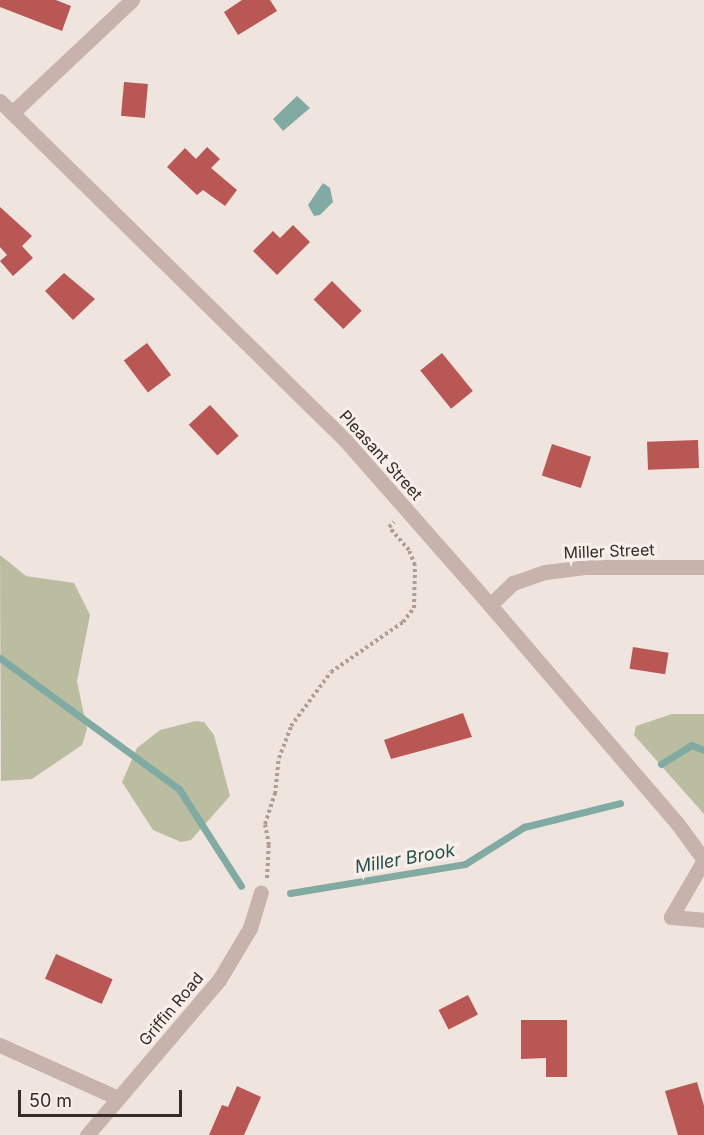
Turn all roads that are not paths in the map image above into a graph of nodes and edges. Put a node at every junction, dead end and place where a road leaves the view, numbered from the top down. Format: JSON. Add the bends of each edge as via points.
{"nodes":[{"id":1,"x":132,"y":0,"type":"edge"},
{"id":2,"x":0,"y":101,"type":"edge"},
{"id":3,"x":12,"y":113,"type":"junction"},
{"id":4,"x":704,"y":567,"type":"edge"},
{"id":5,"x":490,"y":605,"type":"junction"},
{"id":6,"x":704,"y":860,"type":"edge"},
{"id":7,"x":261,"y":893,"type":"road end"},
{"id":8,"x":704,"y":920,"type":"edge"},
{"id":9,"x":0,"y":1045,"type":"edge"},
{"id":10,"x":118,"y":1098,"type":"junction"},
{"id":11,"x":87,"y":1135,"type":"edge"}],
"edges":[{"from":1,"to":3,"type":"street"},
{"from":2,"to":3,"type":"street","name":"Pleasant Street"},
{"from":3,"to":5,"type":"street","name":"Pleasant Street","via":[[273,366]]},
{"from":4,"to":5,"type":"street","name":"Miller Street","via":[[583,567],[545,572],[513,583]]},
{"from":5,"to":6,"type":"street","name":"Pleasant Street","via":[[677,823]]},
{"from":6,"to":8,"type":"street","via":[[671,917]]},
{"from":7,"to":10,"type":"street","name":"Griffin Road","via":[[250,928],[219,980]]},
{"from":9,"to":10,"type":"street"},
{"from":10,"to":11,"type":"street","name":"Griffin Road"}]}
